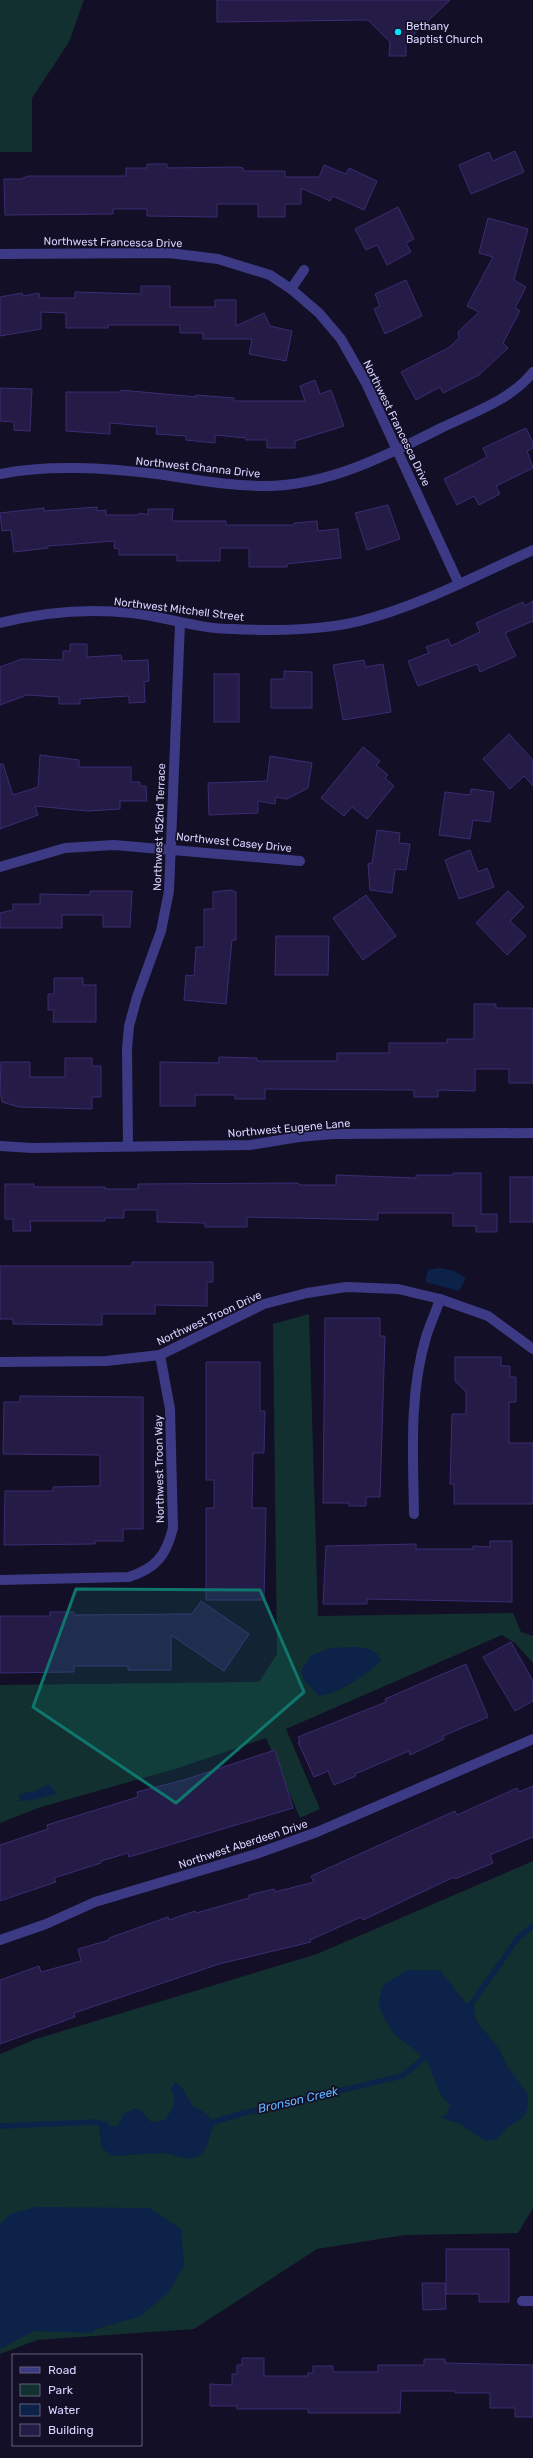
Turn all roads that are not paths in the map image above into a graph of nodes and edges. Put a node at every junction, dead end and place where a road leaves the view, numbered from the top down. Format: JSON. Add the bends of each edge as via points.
{"nodes":[{"id":1,"x":0,"y":254,"type":"edge"},
{"id":2,"x":304,"y":270,"type":"dead end"},
{"id":3,"x":291,"y":289,"type":"junction"},
{"id":4,"x":533,"y":372,"type":"edge"},
{"id":5,"x":397,"y":450,"type":"junction"},
{"id":6,"x":0,"y":474,"type":"edge"},
{"id":7,"x":533,"y":550,"type":"edge"},
{"id":8,"x":459,"y":584,"type":"junction"},
{"id":9,"x":0,"y":623,"type":"edge"},
{"id":10,"x":180,"y":623,"type":"junction"},
{"id":11,"x":170,"y":848,"type":"junction"},
{"id":12,"x":300,"y":861,"type":"dead end"},
{"id":13,"x":0,"y":867,"type":"edge"},
{"id":14,"x":533,"y":1133,"type":"edge"},
{"id":15,"x":128,"y":1145,"type":"junction"},
{"id":16,"x":0,"y":1146,"type":"edge"},
{"id":17,"x":440,"y":1299,"type":"junction"},
{"id":18,"x":533,"y":1349,"type":"edge"},
{"id":19,"x":160,"y":1355,"type":"junction"},
{"id":20,"x":0,"y":1362,"type":"edge"},
{"id":21,"x":414,"y":1514,"type":"dead end"},
{"id":22,"x":0,"y":1580,"type":"edge"},
{"id":23,"x":533,"y":1739,"type":"edge"},
{"id":24,"x":0,"y":1940,"type":"edge"},
{"id":25,"x":522,"y":2301,"type":"dead end"},
{"id":26,"x":533,"y":2301,"type":"edge"}],
"edges":[{"from":1,"to":3,"type":"street","name":"Northwest Francesca Drive","via":[[169,253],[211,258],[270,275]]},
{"from":2,"to":3,"type":"street"},
{"from":3,"to":5,"type":"street","name":"Northwest Francesca Drive","via":[[320,313],[341,339],[366,383]]},
{"from":4,"to":5,"type":"street","name":"Northwest Channa Drive","via":[[527,380],[504,396]]},
{"from":5,"to":6,"type":"street","name":"Northwest Channa Drive","via":[[324,479],[266,486],[226,484],[99,469],[41,469]]},
{"from":5,"to":8,"type":"street","name":"Northwest Francesca Drive"},
{"from":7,"to":8,"type":"street","name":"Northwest Mitchell Street"},
{"from":8,"to":10,"type":"street","name":"Northwest Mitchell Street","via":[[359,621],[315,627],[232,630]]},
{"from":9,"to":10,"type":"street","name":"Northwest Mitchell Street","via":[[54,612],[91,612],[132,613]]},
{"from":10,"to":11,"type":"street","name":"Northwest 152nd Terrace"},
{"from":11,"to":12,"type":"street","name":"Northwest Casey Drive"},
{"from":11,"to":13,"type":"street","name":"Northwest Casey Drive","via":[[114,845],[65,848]]},
{"from":11,"to":15,"type":"street","name":"Northwest 152nd Terrace","via":[[169,891],[161,931],[129,1026]]},
{"from":14,"to":15,"type":"street","name":"Northwest Eugene Lane","via":[[333,1134],[250,1145]]},
{"from":15,"to":16,"type":"street","name":"Northwest Eugene Lane","via":[[32,1148]]},
{"from":17,"to":18,"type":"street","name":"Northwest Troon Drive","via":[[488,1316]]},
{"from":17,"to":19,"type":"street","name":"Northwest Troon Drive","via":[[398,1289],[346,1287],[307,1292],[264,1304]]},
{"from":17,"to":21,"type":"street","via":[[426,1337],[415,1400],[412,1445]]},
{"from":19,"to":20,"type":"street","name":"Northwest Troon Drive","via":[[106,1361]]},
{"from":19,"to":22,"type":"street","name":"Northwest Troon Way","via":[[170,1409],[173,1528],[164,1553],[146,1571],[128,1577]]},
{"from":23,"to":24,"type":"street","name":"Northwest Aberdeen Drive","via":[[317,1832],[256,1854],[95,1902],[46,1924]]},
{"from":25,"to":26,"type":"street"}]}
